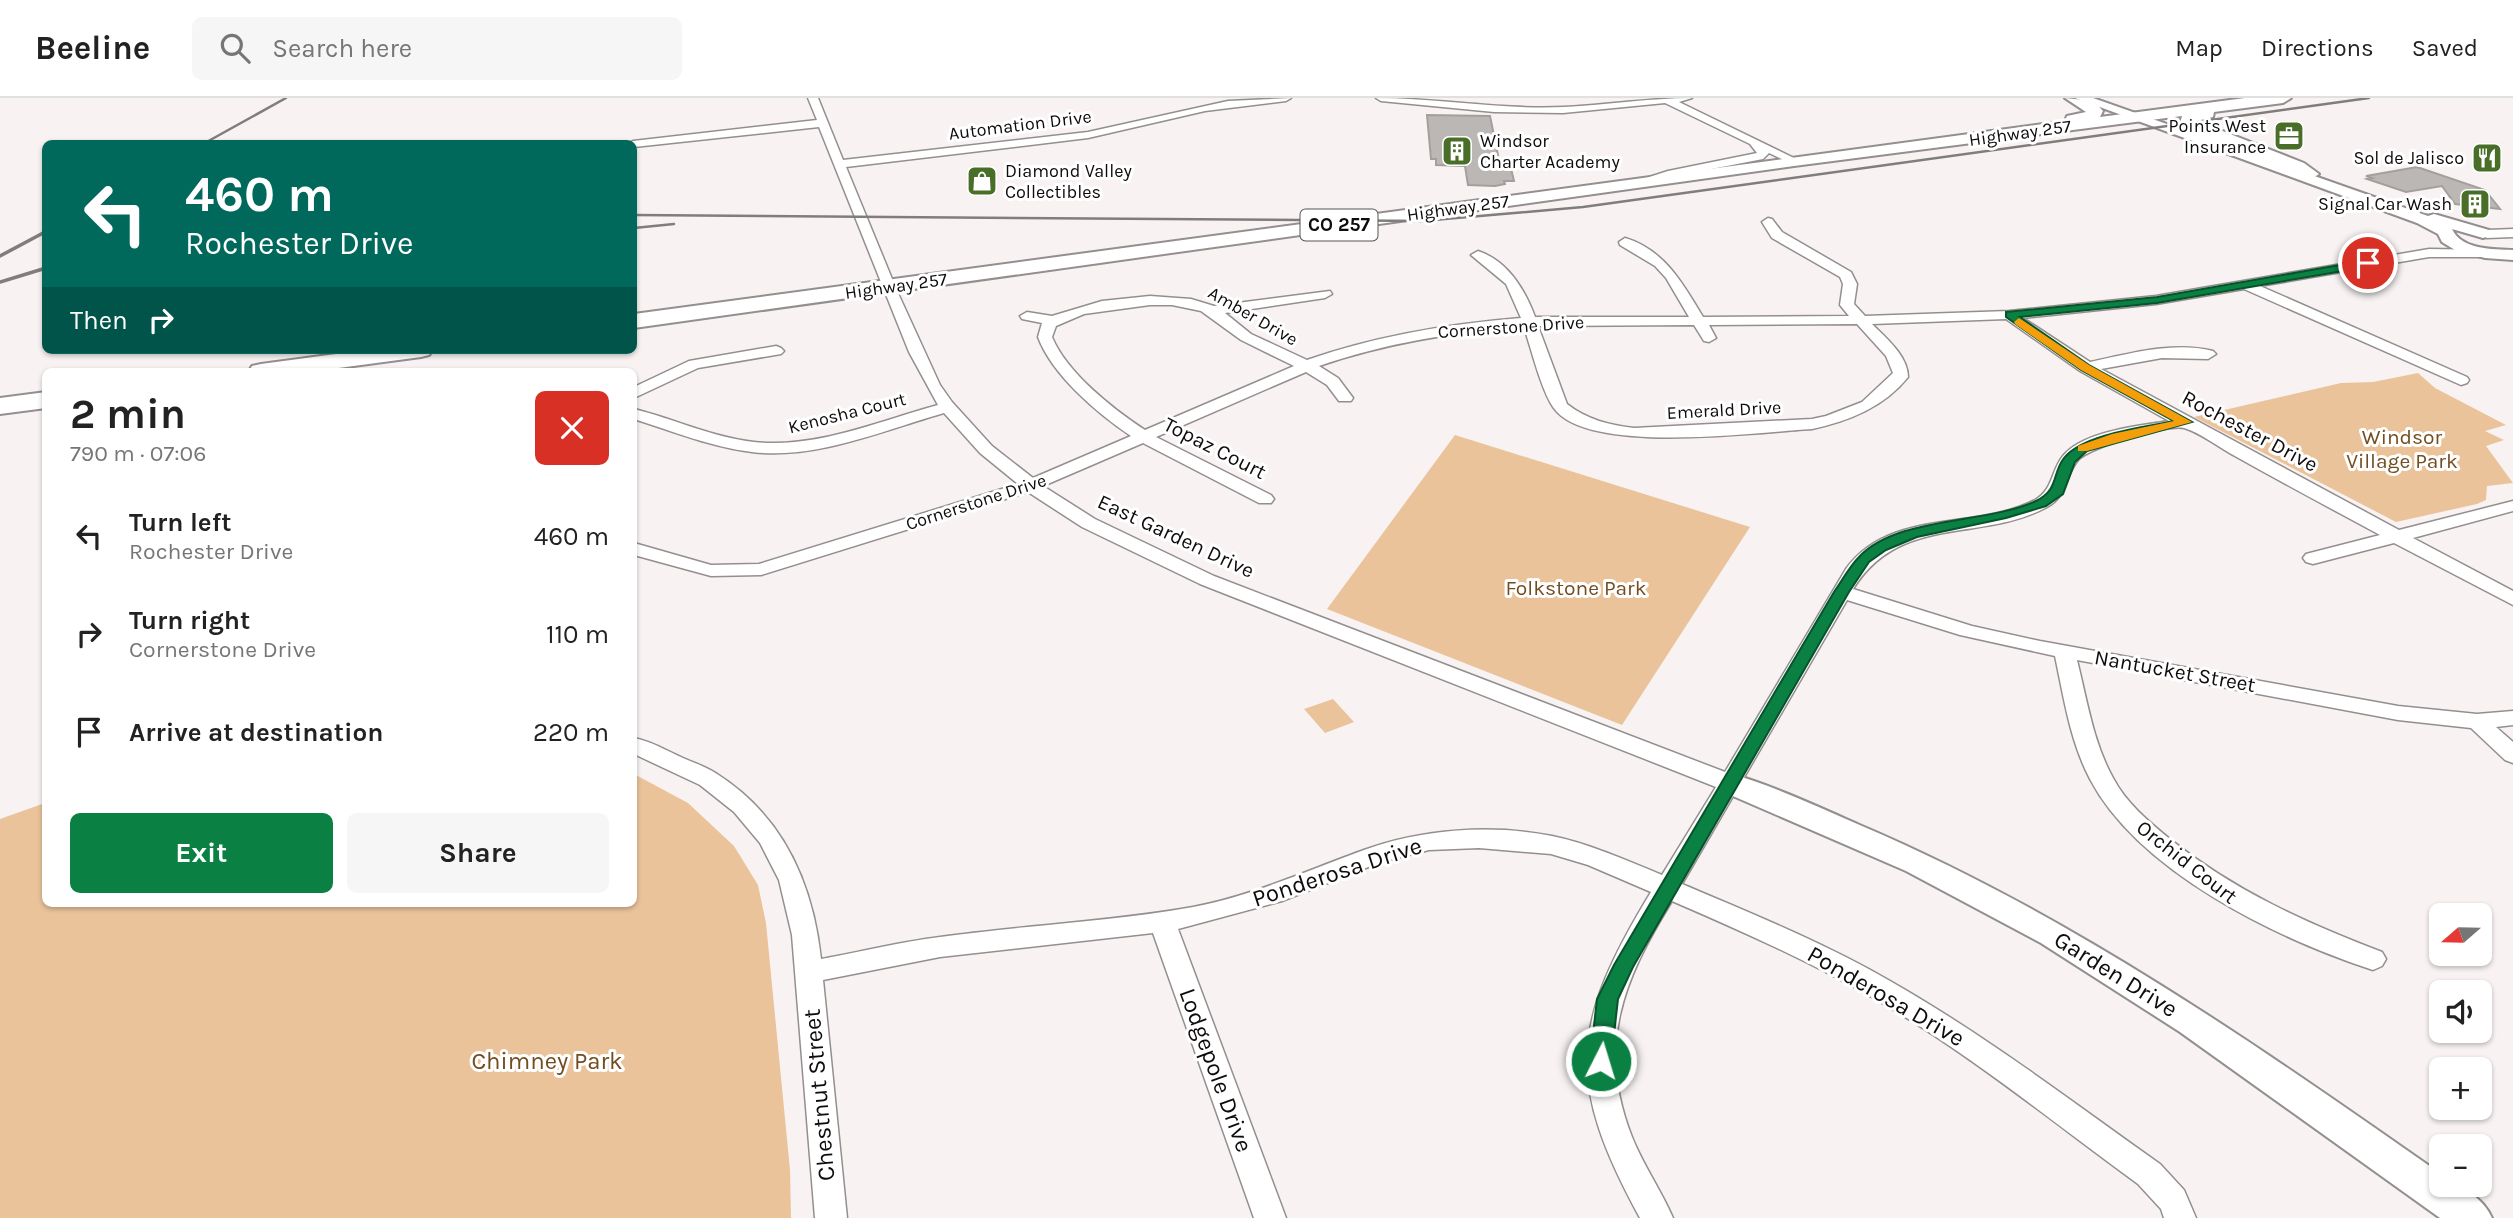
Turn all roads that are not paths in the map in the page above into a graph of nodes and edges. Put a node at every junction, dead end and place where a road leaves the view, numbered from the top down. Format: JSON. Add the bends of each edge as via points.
{"nodes":[{"id":1,"x":813,"y":98,"type":"edge"},
{"id":2,"x":1286,"y":98,"type":"edge"},
{"id":3,"x":1381,"y":98,"type":"edge"},
{"id":4,"x":1687,"y":98,"type":"edge"},
{"id":5,"x":2073,"y":98,"type":"edge"},
{"id":6,"x":2081,"y":98,"type":"edge"},
{"id":7,"x":2100,"y":98,"type":"edge"},
{"id":8,"x":2231,"y":98,"type":"edge"},
{"id":9,"x":2283,"y":98,"type":"edge"},
{"id":10,"x":2295,"y":98,"type":"edge"},
{"id":11,"x":1667,"y":100,"type":"junction"},
{"id":12,"x":2140,"y":117,"type":"junction"},
{"id":13,"x":824,"y":123,"type":"junction"},
{"id":14,"x":2023,"y":132,"type":"junction"},
{"id":15,"x":2197,"y":139,"type":"junction"},
{"id":16,"x":1961,"y":141,"type":"junction"},
{"id":17,"x":637,"y":144,"type":"edge"},
{"id":18,"x":1755,"y":144,"type":"junction"},
{"id":19,"x":1794,"y":161,"type":"junction"},
{"id":20,"x":839,"y":164,"type":"junction"},
{"id":21,"x":2310,"y":174,"type":"junction"},
{"id":22,"x":1644,"y":182,"type":"junction"},
{"id":23,"x":1768,"y":222,"type":"dead end"},
{"id":24,"x":2485,"y":233,"type":"junction"},
{"id":25,"x":2513,"y":233,"type":"edge"},
{"id":26,"x":2448,"y":237,"type":"junction"},
{"id":27,"x":1625,"y":242,"type":"dead end"},
{"id":28,"x":2513,"y":242,"type":"edge"},
{"id":29,"x":2429,"y":253,"type":"junction"},
{"id":30,"x":1478,"y":255,"type":"dead end"},
{"id":31,"x":2502,"y":255,"type":"edge"},
{"id":32,"x":2246,"y":285,"type":"junction"},
{"id":33,"x":888,"y":287,"type":"junction"},
{"id":34,"x":1325,"y":294,"type":"dead end"},
{"id":35,"x":1212,"y":311,"type":"junction"},
{"id":36,"x":2009,"y":314,"type":"junction"},
{"id":37,"x":1027,"y":316,"type":"dead end"},
{"id":38,"x":1861,"y":320,"type":"junction"},
{"id":39,"x":637,"y":321,"type":"edge"},
{"id":40,"x":1053,"y":321,"type":"junction"},
{"id":41,"x":1698,"y":321,"type":"junction"},
{"id":42,"x":1529,"y":322,"type":"junction"},
{"id":43,"x":1709,"y":338,"type":"dead end"},
{"id":44,"x":776,"y":351,"type":"dead end"},
{"id":45,"x":391,"y":354,"type":"edge"},
{"id":46,"x":2208,"y":354,"type":"dead end"},
{"id":47,"x":1304,"y":366,"type":"junction"},
{"id":48,"x":284,"y":368,"type":"edge"},
{"id":49,"x":2085,"y":368,"type":"junction"},
{"id":50,"x":2461,"y":380,"type":"dead end"},
{"id":51,"x":637,"y":392,"type":"edge"},
{"id":52,"x":1345,"y":398,"type":"dead end"},
{"id":53,"x":42,"y":401,"type":"edge"},
{"id":54,"x":0,"y":406,"type":"edge"},
{"id":55,"x":947,"y":407,"type":"junction"},
{"id":56,"x":637,"y":415,"type":"edge"},
{"id":57,"x":2186,"y":422,"type":"junction"},
{"id":58,"x":1144,"y":437,"type":"junction"},
{"id":59,"x":1032,"y":485,"type":"junction"},
{"id":60,"x":1265,"y":499,"type":"dead end"},
{"id":61,"x":2513,"y":506,"type":"edge"},
{"id":62,"x":2397,"y":536,"type":"junction"},
{"id":63,"x":637,"y":550,"type":"edge"},
{"id":64,"x":2314,"y":558,"type":"dead end"},
{"id":65,"x":1842,"y":592,"type":"junction"},
{"id":66,"x":2513,"y":598,"type":"edge"},
{"id":67,"x":2065,"y":652,"type":"junction"},
{"id":68,"x":2513,"y":718,"type":"edge"},
{"id":69,"x":2477,"y":721,"type":"junction"},
{"id":70,"x":637,"y":746,"type":"edge"},
{"id":71,"x":2513,"y":755,"type":"edge"},
{"id":72,"x":1729,"y":783,"type":"junction"},
{"id":73,"x":1668,"y":888,"type":"junction"},
{"id":74,"x":1162,"y":922,"type":"junction"},
{"id":75,"x":2373,"y":959,"type":"dead end"},
{"id":76,"x":809,"y":972,"type":"junction"},
{"id":77,"x":2183,"y":1217,"type":"edge"},
{"id":78,"x":831,"y":1218,"type":"edge"},
{"id":79,"x":1269,"y":1218,"type":"edge"},
{"id":80,"x":1657,"y":1218,"type":"edge"},
{"id":81,"x":2472,"y":1218,"type":"edge"}],
"edges":[{"from":1,"to":13,"type":"street","name":"East Garden Drive"},
{"from":2,"to":20,"type":"street","name":"Automation Drive","via":[[1194,110],[1116,131]]},
{"from":3,"to":11,"type":"street","via":[[1545,110]]},
{"from":4,"to":11,"type":"street"},
{"from":5,"to":14,"type":"main road","via":[[2095,108],[2095,114]]},
{"from":6,"to":12,"type":"street"},
{"from":7,"to":8,"type":"main road","via":[[2152,106]]},
{"from":7,"to":12,"type":"street"},
{"from":9,"to":12,"type":"main road","name":"Highway 257","number":"CO 257"},
{"from":10,"to":21,"type":"main road","via":[[2197,115],[2187,121],[2201,131]]},
{"from":11,"to":18,"type":"street"},
{"from":12,"to":14,"type":"main road","name":"Highway 257","number":"CO 257"},
{"from":12,"to":15,"type":"street"},
{"from":12,"to":21,"type":"street"},
{"from":13,"to":17,"type":"street"},
{"from":13,"to":20,"type":"street","name":"East Garden Drive"},
{"from":14,"to":16,"type":"main road","name":"Highway 257","number":"CO 257"},
{"from":15,"to":16,"type":"main road","via":[[2128,126]]},
{"from":15,"to":26,"type":"street","via":[[2423,220]]},
{"from":16,"to":19,"type":"main road","name":"Highway 257","number":"CO 257"},
{"from":18,"to":19,"type":"street"},
{"from":18,"to":22,"type":"street","via":[[1764,153],[1759,157]]},
{"from":19,"to":22,"type":"main road","name":"Highway 257","number":"CO 257"},
{"from":20,"to":33,"type":"street","name":"East Garden Drive"},
{"from":21,"to":24,"type":"street"},
{"from":22,"to":33,"type":"main road","name":"Highway 257","number":"CO 257"},
{"from":23,"to":38,"type":"street","via":[[1777,235],[1846,275],[1850,284],[1846,301]]},
{"from":24,"to":25,"type":"street"},
{"from":24,"to":26,"type":"street","via":[[2455,232]]},
{"from":24,"to":28,"type":"street"},
{"from":26,"to":29,"type":"street","name":"Cornerstone Drive"},
{"from":26,"to":31,"type":"street","via":[[2461,247]]},
{"from":27,"to":41,"type":"street","via":[[1660,263]]},
{"from":29,"to":31,"type":"street","name":"Cornerstone Drive"},
{"from":29,"to":32,"type":"street","name":"Cornerstone Drive"},
{"from":30,"to":42,"type":"street","via":[[1514,285]]},
{"from":32,"to":36,"type":"street","name":"Cornerstone Drive","via":[[2137,302]]},
{"from":32,"to":50,"type":"street"},
{"from":33,"to":39,"type":"main road","name":"Highway 257","number":"CO 257"},
{"from":33,"to":55,"type":"street","name":"East Garden Drive","via":[[926,373]]},
{"from":34,"to":35,"type":"street"},
{"from":35,"to":40,"type":"street","name":"Amber Drive","via":[[1157,300],[1080,311]]},
{"from":35,"to":47,"type":"street","name":"Amber Drive","via":[[1244,335]]},
{"from":36,"to":38,"type":"street","name":"Cornerstone Drive"},
{"from":36,"to":49,"type":"street","name":"Rochester Drive"},
{"from":37,"to":40,"type":"street"},
{"from":38,"to":41,"type":"street","name":"Cornerstone Drive"},
{"from":38,"to":42,"type":"street","name":"Emerald Drive","via":[[1894,355],[1901,373],[1868,405],[1812,424],[1634,433],[1587,424],[1564,411]]},
{"from":40,"to":58,"type":"street","via":[[1046,329],[1047,342],[1067,372]]},
{"from":41,"to":42,"type":"street","name":"Cornerstone Drive"},
{"from":41,"to":43,"type":"street"},
{"from":42,"to":47,"type":"street","name":"Cornerstone Drive","via":[[1415,335]]},
{"from":44,"to":51,"type":"street","via":[[694,364]]},
{"from":45,"to":48,"type":"main road"},
{"from":46,"to":49,"type":"street","via":[[2179,351]]},
{"from":47,"to":52,"type":"street","name":"Amber Drive","via":[[1334,382]]},
{"from":47,"to":58,"type":"street","name":"Cornerstone Drive"},
{"from":49,"to":57,"type":"street","name":"Rochester Drive"},
{"from":53,"to":54,"type":"main road"},
{"from":55,"to":56,"type":"street","name":"Kenosha Court","via":[[804,446],[770,449]]},
{"from":55,"to":59,"type":"street","name":"East Garden Drive"},
{"from":57,"to":62,"type":"street","name":"Rochester Drive"},
{"from":57,"to":65,"type":"street","via":[[2083,448],[2069,460],[2058,491],[2028,509],[1913,534],[1881,547],[1864,559]]},
{"from":58,"to":59,"type":"street","name":"Cornerstone Drive"},
{"from":58,"to":60,"type":"street","name":"Topaz Court"},
{"from":59,"to":63,"type":"street","name":"Cornerstone Drive","via":[[742,572],[704,571]]},
{"from":59,"to":72,"type":"street","name":"East Garden Drive","via":[[1077,516],[1150,554]]},
{"from":61,"to":62,"type":"street"},
{"from":62,"to":64,"type":"street"},
{"from":62,"to":66,"type":"street","name":"Rochester Drive"},
{"from":65,"to":67,"type":"street","name":"Nantucket Street","via":[[1966,631]]},
{"from":65,"to":72,"type":"street"},
{"from":67,"to":69,"type":"street","name":"Nantucket Street","via":[[2398,713]]},
{"from":67,"to":75,"type":"street","name":"Orchid Court","via":[[2092,758],[2111,794],[2134,821],[2193,872],[2238,902],[2290,928]]},
{"from":68,"to":69,"type":"street","name":"Nantucket Street"},
{"from":69,"to":71,"type":"street"},
{"from":70,"to":76,"type":"street","name":"Chestnut Street","via":[[708,779],[742,806],[769,838],[792,880]]},
{"from":72,"to":73,"type":"street"},
{"from":72,"to":81,"type":"street","name":"Garden Drive","via":[[1882,845],[2054,935],[2161,1001]]},
{"from":73,"to":74,"type":"street","name":"Ponderosa Drive","via":[[1551,845],[1429,841],[1375,855],[1273,894]]},
{"from":73,"to":77,"type":"street","name":"Ponderosa Drive","via":[[1814,952],[1954,1034],[2149,1174]]},
{"from":73,"to":80,"type":"street","via":[[1608,999],[1600,1047],[1606,1102],[1620,1145]]},
{"from":74,"to":76,"type":"street","name":"Ponderosa Drive","via":[[940,947]]},
{"from":74,"to":79,"type":"street","name":"Lodgepole Drive"},
{"from":76,"to":78,"type":"street","name":"Chestnut Street"}]}
